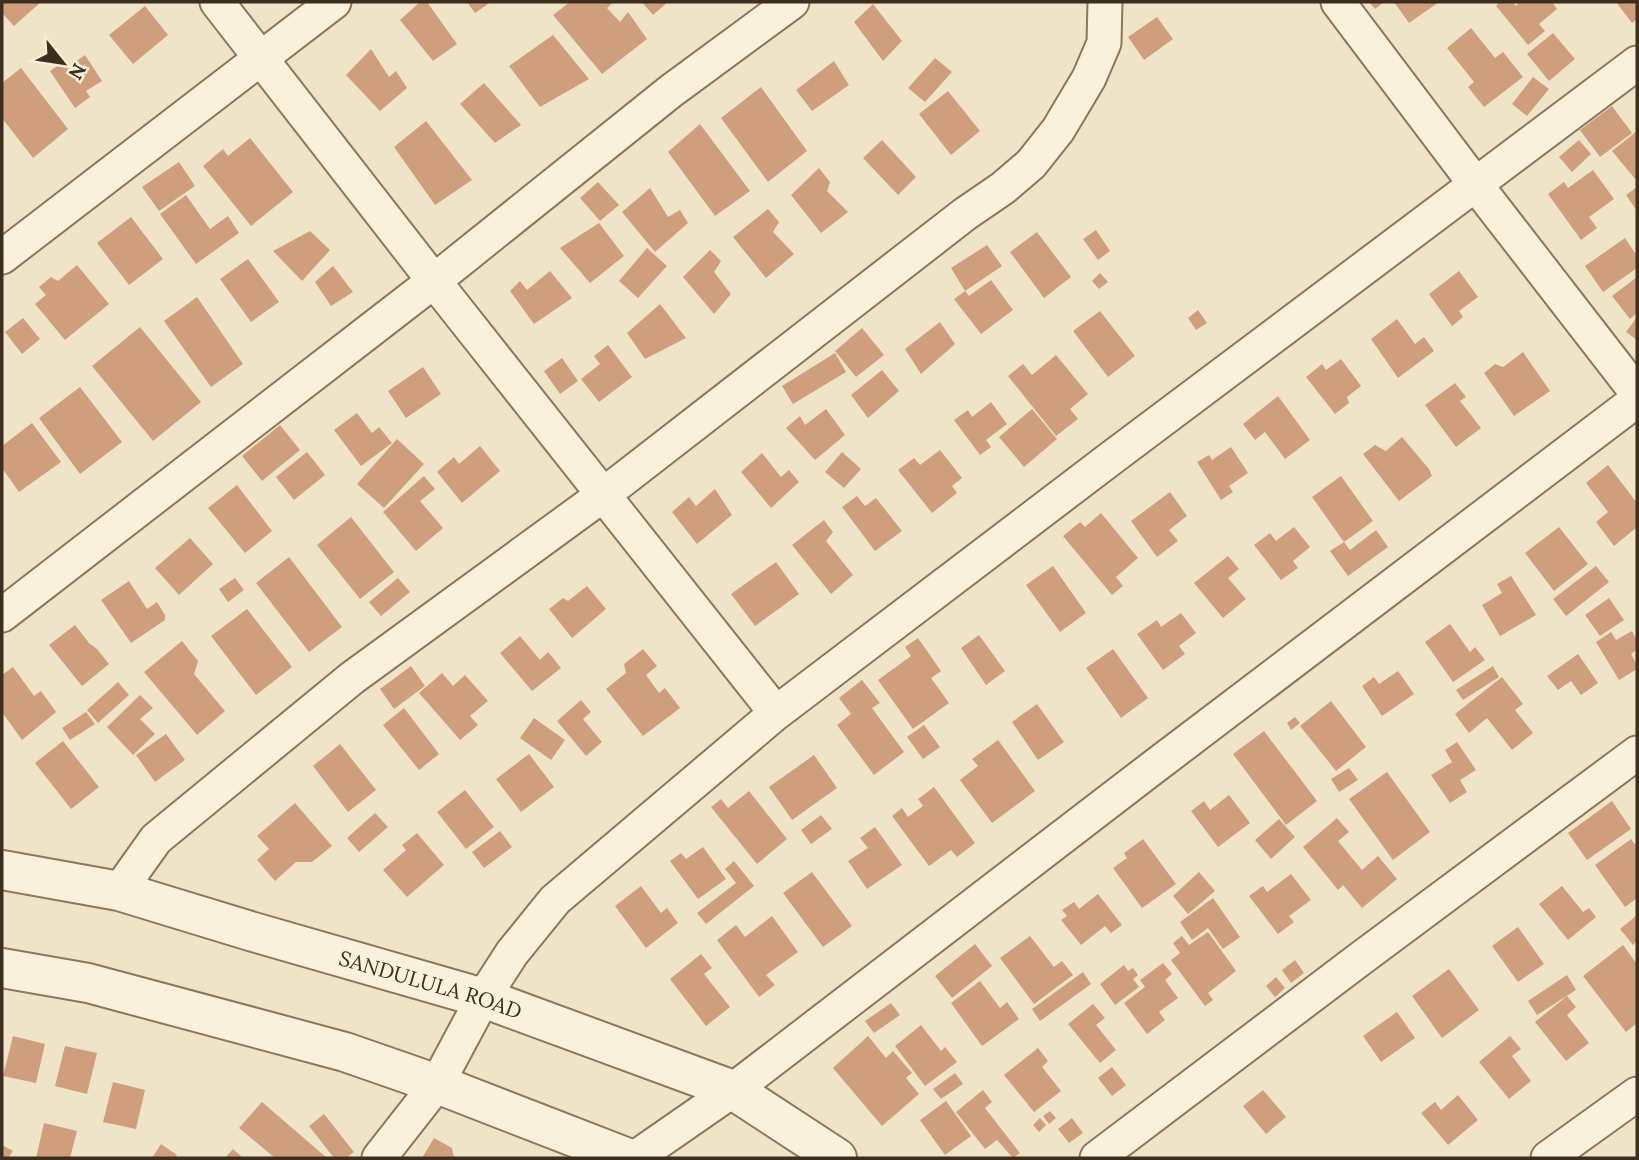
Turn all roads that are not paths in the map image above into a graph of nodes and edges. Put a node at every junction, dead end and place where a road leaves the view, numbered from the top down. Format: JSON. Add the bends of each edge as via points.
{"nodes":[{"id":1,"x":217,"y":2,"type":"edge"},
{"id":2,"x":334,"y":2,"type":"edge"},
{"id":3,"x":792,"y":2,"type":"edge"},
{"id":4,"x":1105,"y":2,"type":"edge"},
{"id":5,"x":1338,"y":2,"type":"edge"},
{"id":6,"x":260,"y":58,"type":"junction"},
{"id":7,"x":1637,"y":63,"type":"edge"},
{"id":8,"x":1476,"y":185,"type":"junction"},
{"id":9,"x":2,"y":257,"type":"edge"},
{"id":10,"x":434,"y":281,"type":"junction"},
{"id":11,"x":1637,"y":393,"type":"edge"},
{"id":12,"x":1637,"y":400,"type":"edge"},
{"id":13,"x":603,"y":495,"type":"junction"},
{"id":14,"x":2,"y":615,"type":"edge"},
{"id":15,"x":776,"y":713,"type":"junction"},
{"id":16,"x":1637,"y":753,"type":"edge"},
{"id":17,"x":2,"y":870,"type":"edge"},
{"id":18,"x":119,"y":891,"type":"junction"},
{"id":19,"x":2,"y":968,"type":"edge"},
{"id":20,"x":483,"y":998,"type":"junction"},
{"id":21,"x":437,"y":1084,"type":"junction"},
{"id":22,"x":733,"y":1090,"type":"junction"},
{"id":23,"x":1637,"y":1094,"type":"edge"},
{"id":24,"x":379,"y":1158,"type":"edge"},
{"id":25,"x":628,"y":1158,"type":"edge"},
{"id":26,"x":635,"y":1158,"type":"edge"},
{"id":27,"x":837,"y":1158,"type":"edge"},
{"id":28,"x":1097,"y":1158,"type":"edge"},
{"id":29,"x":1548,"y":1158,"type":"edge"}],
"edges":[{"from":1,"to":6,"type":"street"},
{"from":2,"to":6,"type":"street"},
{"from":3,"to":10,"type":"street","via":[[671,91]]},
{"from":4,"to":13,"type":"street","via":[[1104,44],[1089,79],[1031,164]]},
{"from":5,"to":8,"type":"street"},
{"from":6,"to":9,"type":"street"},
{"from":6,"to":10,"type":"street"},
{"from":7,"to":8,"type":"street"},
{"from":8,"to":11,"type":"street"},
{"from":8,"to":15,"type":"street"},
{"from":10,"to":13,"type":"street"},
{"from":10,"to":14,"type":"street"},
{"from":12,"to":22,"type":"street"},
{"from":13,"to":15,"type":"street"},
{"from":13,"to":18,"type":"street","via":[[341,686],[156,839]]},
{"from":15,"to":20,"type":"street","via":[[555,900]]},
{"from":16,"to":28,"type":"street"},
{"from":17,"to":18,"type":"street","name":"SANDULULA ROAD"},
{"from":18,"to":20,"type":"street","name":"SANDULULA ROAD"},
{"from":19,"to":21,"type":"street","via":[[88,983],[345,1052]]},
{"from":20,"to":21,"type":"street"},
{"from":20,"to":22,"type":"street","name":"SANDULULA ROAD"},
{"from":21,"to":24,"type":"street"},
{"from":21,"to":25,"type":"street"},
{"from":22,"to":26,"type":"street"},
{"from":22,"to":27,"type":"street","name":"SANDULULA ROAD"},
{"from":23,"to":29,"type":"street"}]}
